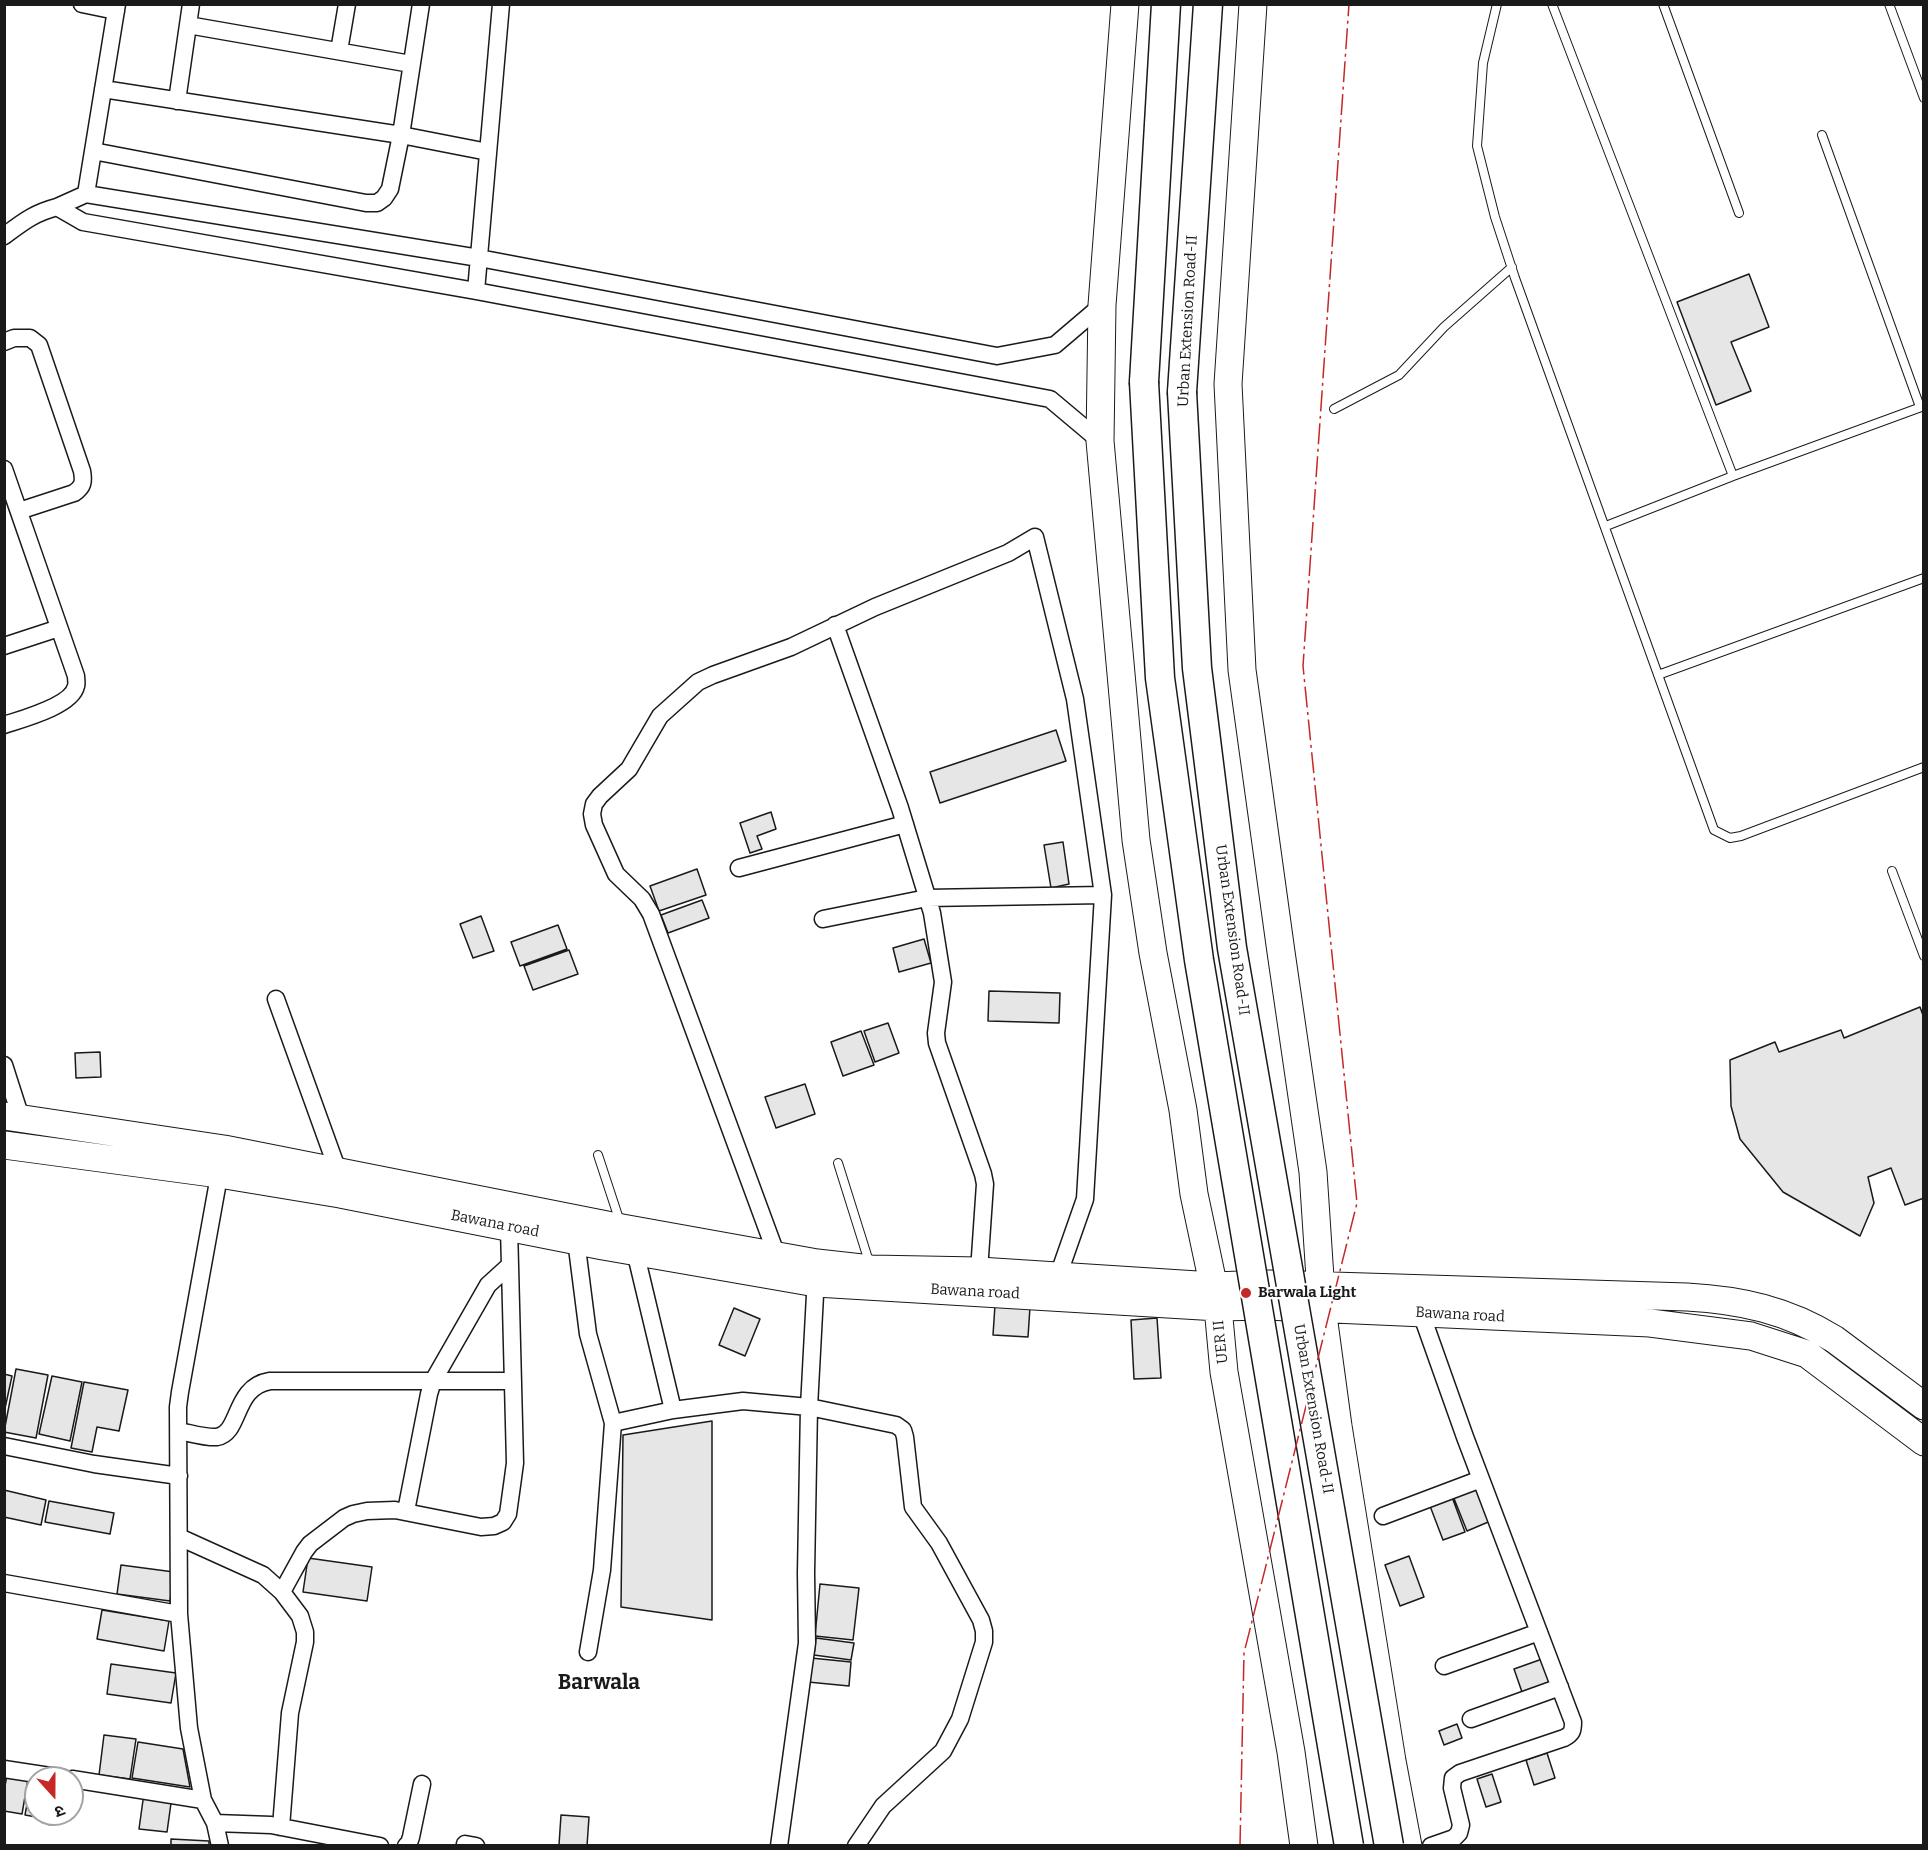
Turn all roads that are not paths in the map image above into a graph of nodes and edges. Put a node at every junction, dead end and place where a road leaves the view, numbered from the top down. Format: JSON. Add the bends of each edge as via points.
{"nodes":[{"id":1,"x":82,"y":4,"type":"edge"},
{"id":2,"x":191,"y":4,"type":"edge"},
{"id":3,"x":347,"y":4,"type":"edge"},
{"id":4,"x":421,"y":4,"type":"edge"},
{"id":5,"x":501,"y":4,"type":"edge"},
{"id":6,"x":1125,"y":4,"type":"edge"},
{"id":7,"x":1166,"y":4,"type":"edge"},
{"id":8,"x":1208,"y":4,"type":"edge"},
{"id":9,"x":1253,"y":4,"type":"edge"},
{"id":10,"x":1497,"y":4,"type":"edge"},
{"id":11,"x":1552,"y":4,"type":"edge"},
{"id":12,"x":1663,"y":4,"type":"edge"},
{"id":13,"x":1889,"y":4,"type":"edge"},
{"id":14,"x":117,"y":8,"type":"edge"},
{"id":15,"x":188,"y":25,"type":"junction"},
{"id":16,"x":339,"y":51,"type":"junction"},
{"id":17,"x":411,"y":64,"type":"junction"},
{"id":18,"x":103,"y":89,"type":"junction"},
{"id":19,"x":1923,"y":98,"type":"edge"},
{"id":20,"x":177,"y":101,"type":"junction"},
{"id":21,"x":401,"y":135,"type":"junction"},
{"id":22,"x":1822,"y":135,"type":"dead end"},
{"id":23,"x":93,"y":151,"type":"junction"},
{"id":24,"x":488,"y":152,"type":"junction"},
{"id":25,"x":86,"y":194,"type":"junction"},
{"id":26,"x":57,"y":207,"type":"junction"},
{"id":27,"x":1739,"y":213,"type":"dead end"},
{"id":28,"x":4,"y":236,"type":"edge"},
{"id":29,"x":479,"y":258,"type":"junction"},
{"id":30,"x":1512,"y":267,"type":"junction"},
{"id":31,"x":476,"y":291,"type":"junction"},
{"id":32,"x":1102,"y":304,"type":"junction"},
{"id":33,"x":4,"y":342,"type":"edge"},
{"id":34,"x":1922,"y":407,"type":"edge"},
{"id":35,"x":1334,"y":409,"type":"dead end"},
{"id":36,"x":1100,"y":441,"type":"junction"},
{"id":37,"x":4,"y":469,"type":"edge"},
{"id":38,"x":1733,"y":476,"type":"junction"},
{"id":39,"x":19,"y":510,"type":"junction"},
{"id":40,"x":1606,"y":526,"type":"junction"},
{"id":41,"x":1923,"y":578,"type":"edge"},
{"id":42,"x":835,"y":625,"type":"junction"},
{"id":43,"x":59,"y":627,"type":"junction"},
{"id":44,"x":4,"y":646,"type":"edge"},
{"id":45,"x":1658,"y":675,"type":"junction"},
{"id":46,"x":4,"y":725,"type":"edge"},
{"id":47,"x":1923,"y":767,"type":"edge"},
{"id":48,"x":905,"y":824,"type":"junction"},
{"id":49,"x":739,"y":868,"type":"dead end"},
{"id":50,"x":1892,"y":871,"type":"dead end"},
{"id":51,"x":1103,"y":895,"type":"junction"},
{"id":52,"x":927,"y":898,"type":"junction"},
{"id":53,"x":824,"y":919,"type":"dead end"},
{"id":54,"x":1923,"y":956,"type":"edge"},
{"id":55,"x":276,"y":999,"type":"dead end"},
{"id":56,"x":4,"y":1065,"type":"edge"},
{"id":57,"x":13,"y":1117,"type":"edge"},
{"id":58,"x":4,"y":1144,"type":"edge"},
{"id":59,"x":598,"y":1155,"type":"dead end"},
{"id":60,"x":221,"y":1162,"type":"junction"},
{"id":61,"x":838,"y":1163,"type":"dead end"},
{"id":62,"x":338,"y":1171,"type":"junction"},
{"id":63,"x":509,"y":1227,"type":"junction"},
{"id":64,"x":622,"y":1228,"type":"junction"},
{"id":65,"x":576,"y":1240,"type":"junction"},
{"id":66,"x":635,"y":1251,"type":"junction"},
{"id":67,"x":777,"y":1256,"type":"junction"},
{"id":68,"x":510,"y":1265,"type":"junction"},
{"id":69,"x":871,"y":1269,"type":"junction"},
{"id":70,"x":979,"y":1271,"type":"junction"},
{"id":71,"x":816,"y":1273,"type":"junction"},
{"id":72,"x":1059,"y":1276,"type":"junction"},
{"id":73,"x":1215,"y":1297,"type":"junction"},
{"id":74,"x":1321,"y":1297,"type":"junction"},
{"id":75,"x":1420,"y":1313,"type":"junction"},
{"id":76,"x":433,"y":1381,"type":"junction"},
{"id":77,"x":513,"y":1382,"type":"junction"},
{"id":78,"x":1923,"y":1406,"type":"edge"},
{"id":79,"x":809,"y":1407,"type":"junction"},
{"id":80,"x":673,"y":1410,"type":"junction"},
{"id":81,"x":613,"y":1422,"type":"junction"},
{"id":82,"x":179,"y":1431,"type":"junction"},
{"id":83,"x":1923,"y":1442,"type":"edge"},
{"id":84,"x":4,"y":1446,"type":"edge"},
{"id":85,"x":179,"y":1476,"type":"junction"},
{"id":86,"x":1481,"y":1479,"type":"junction"},
{"id":87,"x":406,"y":1511,"type":"junction"},
{"id":88,"x":1383,"y":1516,"type":"dead end"},
{"id":89,"x":178,"y":1537,"type":"junction"},
{"id":90,"x":4,"y":1583,"type":"edge"},
{"id":91,"x":282,"y":1592,"type":"junction"},
{"id":92,"x":179,"y":1614,"type":"junction"},
{"id":93,"x":1539,"y":1632,"type":"junction"},
{"id":94,"x":588,"y":1652,"type":"dead end"},
{"id":95,"x":1444,"y":1666,"type":"dead end"},
{"id":96,"x":1560,"y":1687,"type":"junction"},
{"id":97,"x":1471,"y":1719,"type":"dead end"},
{"id":98,"x":4,"y":1769,"type":"edge"},
{"id":99,"x":24,"y":1772,"type":"edge"},
{"id":100,"x":84,"y":1781,"type":"edge"},
{"id":101,"x":422,"y":1784,"type":"dead end"},
{"id":102,"x":203,"y":1800,"type":"junction"},
{"id":103,"x":215,"y":1823,"type":"junction"},
{"id":104,"x":281,"y":1827,"type":"junction"},
{"id":105,"x":220,"y":1845,"type":"edge"},
{"id":106,"x":380,"y":1845,"type":"edge"},
{"id":107,"x":406,"y":1845,"type":"edge"},
{"id":108,"x":779,"y":1845,"type":"edge"},
{"id":109,"x":856,"y":1845,"type":"edge"},
{"id":110,"x":1304,"y":1845,"type":"edge"},
{"id":111,"x":1349,"y":1845,"type":"edge"},
{"id":112,"x":1389,"y":1845,"type":"edge"},
{"id":113,"x":1408,"y":1845,"type":"edge"},
{"id":114,"x":1431,"y":1845,"type":"edge"}],
"edges":[{"from":1,"to":14,"type":"street"},
{"from":2,"to":15,"type":"street"},
{"from":3,"to":16,"type":"street"},
{"from":4,"to":17,"type":"street"},
{"from":5,"to":24,"type":"street"},
{"from":6,"to":32,"type":"main road","name":"UER II"},
{"from":7,"to":111,"type":"highway","bridge":true,"via":[[1144,382],[1160,678],[1197,948]]},
{"from":8,"to":112,"type":"highway","name":"Urban Extension Road-II","bridge":true,"via":[[1182,392],[1197,668],[1232,948]]},
{"from":9,"to":74,"type":"main road","via":[[1228,384],[1242,670],[1313,1172]]},
{"from":10,"to":30,"type":"lane","via":[[1483,63],[1477,146]]},
{"from":11,"to":38,"type":"lane"},
{"from":12,"to":27,"type":"lane"},
{"from":13,"to":19,"type":"lane"},
{"from":14,"to":18,"type":"street"},
{"from":15,"to":16,"type":"street"},
{"from":15,"to":20,"type":"street"},
{"from":16,"to":17,"type":"street"},
{"from":17,"to":21,"type":"street"},
{"from":18,"to":20,"type":"street"},
{"from":18,"to":23,"type":"street"},
{"from":20,"to":21,"type":"street"},
{"from":21,"to":23,"type":"street","via":[[390,189],[377,203]]},
{"from":21,"to":24,"type":"street"},
{"from":22,"to":34,"type":"lane"},
{"from":23,"to":25,"type":"street"},
{"from":24,"to":29,"type":"street"},
{"from":25,"to":26,"type":"street"},
{"from":25,"to":29,"type":"street"},
{"from":26,"to":28,"type":"street","via":[[29,217]]},
{"from":26,"to":31,"type":"street","via":[[83,222]]},
{"from":29,"to":31,"type":"street"},
{"from":29,"to":32,"type":"street","via":[[997,356],[1055,345]]},
{"from":30,"to":35,"type":"lane","via":[[1444,327],[1399,375]]},
{"from":30,"to":40,"type":"lane"},
{"from":31,"to":36,"type":"street","via":[[1050,399]]},
{"from":32,"to":36,"type":"main road","name":"UER II"},
{"from":33,"to":39,"type":"street","via":[[30,338],[39,345],[84,480],[74,493]]},
{"from":34,"to":38,"type":"lane"},
{"from":36,"to":73,"type":"main road","name":"UER II","via":[[1136,840],[1194,1194]]},
{"from":37,"to":39,"type":"street"},
{"from":38,"to":40,"type":"lane"},
{"from":39,"to":43,"type":"street"},
{"from":40,"to":45,"type":"lane"},
{"from":41,"to":45,"type":"lane"},
{"from":42,"to":48,"type":"street"},
{"from":42,"to":51,"type":"street","via":[[1008,553],[1035,537],[1075,699]]},
{"from":42,"to":67,"type":"street","via":[[791,647],[713,675],[688,690],[660,716],[629,769],[600,796],[592,814],[616,874],[642,899],[651,914]]},
{"from":43,"to":44,"type":"street"},
{"from":43,"to":46,"type":"street","via":[[77,686],[51,709]]},
{"from":45,"to":47,"type":"lane","via":[[1709,821],[1714,830],[1730,838]]},
{"from":48,"to":49,"type":"street"},
{"from":48,"to":52,"type":"street"},
{"from":50,"to":54,"type":"lane"},
{"from":51,"to":52,"type":"street"},
{"from":51,"to":72,"type":"street","via":[[1085,1199]]},
{"from":52,"to":53,"type":"street"},
{"from":52,"to":70,"type":"street","via":[[943,982],[937,1043],[985,1184]]},
{"from":55,"to":62,"type":"street"},
{"from":56,"to":57,"type":"street"},
{"from":57,"to":60,"type":"main road","name":"Bawana road"},
{"from":58,"to":60,"type":"main road","name":"Bawana road"},
{"from":59,"to":64,"type":"lane"},
{"from":60,"to":62,"type":"main road","name":"Bawana road"},
{"from":60,"to":63,"type":"main road","name":"Bawana road","via":[[340,1194]]},
{"from":60,"to":82,"type":"street","via":[[180,1392]]},
{"from":61,"to":69,"type":"lane"},
{"from":62,"to":64,"type":"main road","name":"Bawana road"},
{"from":63,"to":65,"type":"main road","name":"Bawana road"},
{"from":63,"to":68,"type":"street"},
{"from":64,"to":67,"type":"main road","name":"Bawana road"},
{"from":65,"to":66,"type":"main road","name":"Bawana road"},
{"from":65,"to":81,"type":"street","via":[[588,1334]]},
{"from":66,"to":71,"type":"main road","name":"Bawana road"},
{"from":66,"to":80,"type":"street"},
{"from":67,"to":71,"type":"main road","name":"Bawana road"},
{"from":68,"to":76,"type":"street","via":[[488,1285]]},
{"from":68,"to":77,"type":"street"},
{"from":69,"to":70,"type":"main road","name":"Bawana road"},
{"from":69,"to":71,"type":"main road","name":"Bawana road"},
{"from":70,"to":72,"type":"main road","name":"Bawana road"},
{"from":71,"to":73,"type":"main road","name":"Bawana road"},
{"from":71,"to":79,"type":"street"},
{"from":72,"to":73,"type":"main road","name":"Bawana road"},
{"from":73,"to":74,"type":"main road","name":"Bawana road","via":[[1269,1284]]},
{"from":73,"to":110,"type":"main road","name":"UER II","via":[[1224,1372]]},
{"from":74,"to":75,"type":"main road","name":"Bawana road"},
{"from":74,"to":78,"type":"main road","name":"Bawana road","via":[[1687,1297],[1755,1305],[1834,1338]]},
{"from":74,"to":113,"type":"main road","via":[[1338,1426]]},
{"from":75,"to":83,"type":"main road","name":"Bawana road","via":[[1650,1323],[1751,1336],[1807,1354]]},
{"from":75,"to":86,"type":"street"},
{"from":76,"to":77,"type":"street"},
{"from":76,"to":82,"type":"street","via":[[259,1383],[247,1395],[224,1435]]},
{"from":76,"to":87,"type":"street"},
{"from":77,"to":87,"type":"street","via":[[515,1463],[508,1514],[503,1522],[481,1527]]},
{"from":79,"to":80,"type":"street","via":[[743,1401]]},
{"from":79,"to":108,"type":"street","via":[[807,1643]]},
{"from":79,"to":109,"type":"street","via":[[896,1425],[903,1430],[914,1507],[939,1543],[984,1631],[960,1719],[943,1751],[884,1806]]},
{"from":80,"to":81,"type":"street"},
{"from":81,"to":94,"type":"street","via":[[602,1570]]},
{"from":82,"to":85,"type":"street"},
{"from":84,"to":85,"type":"street"},
{"from":85,"to":89,"type":"street"},
{"from":86,"to":88,"type":"street"},
{"from":86,"to":93,"type":"street"},
{"from":87,"to":91,"type":"street","via":[[367,1511],[344,1518],[310,1544]]},
{"from":89,"to":91,"type":"street","via":[[258,1571]]},
{"from":89,"to":92,"type":"street"},
{"from":90,"to":92,"type":"street"},
{"from":91,"to":104,"type":"street","via":[[300,1616],[305,1632],[290,1713]]},
{"from":92,"to":102,"type":"street","via":[[190,1734]]},
{"from":93,"to":95,"type":"street"},
{"from":93,"to":96,"type":"street"},
{"from":96,"to":97,"type":"street"},
{"from":96,"to":114,"type":"street","via":[[1573,1722],[1570,1735],[1453,1778],[1459,1833]]},
{"from":98,"to":99,"type":"street"},
{"from":100,"to":102,"type":"street"},
{"from":101,"to":107,"type":"street"},
{"from":102,"to":103,"type":"street"},
{"from":103,"to":104,"type":"street"},
{"from":103,"to":105,"type":"street"},
{"from":104,"to":106,"type":"street"}]}
